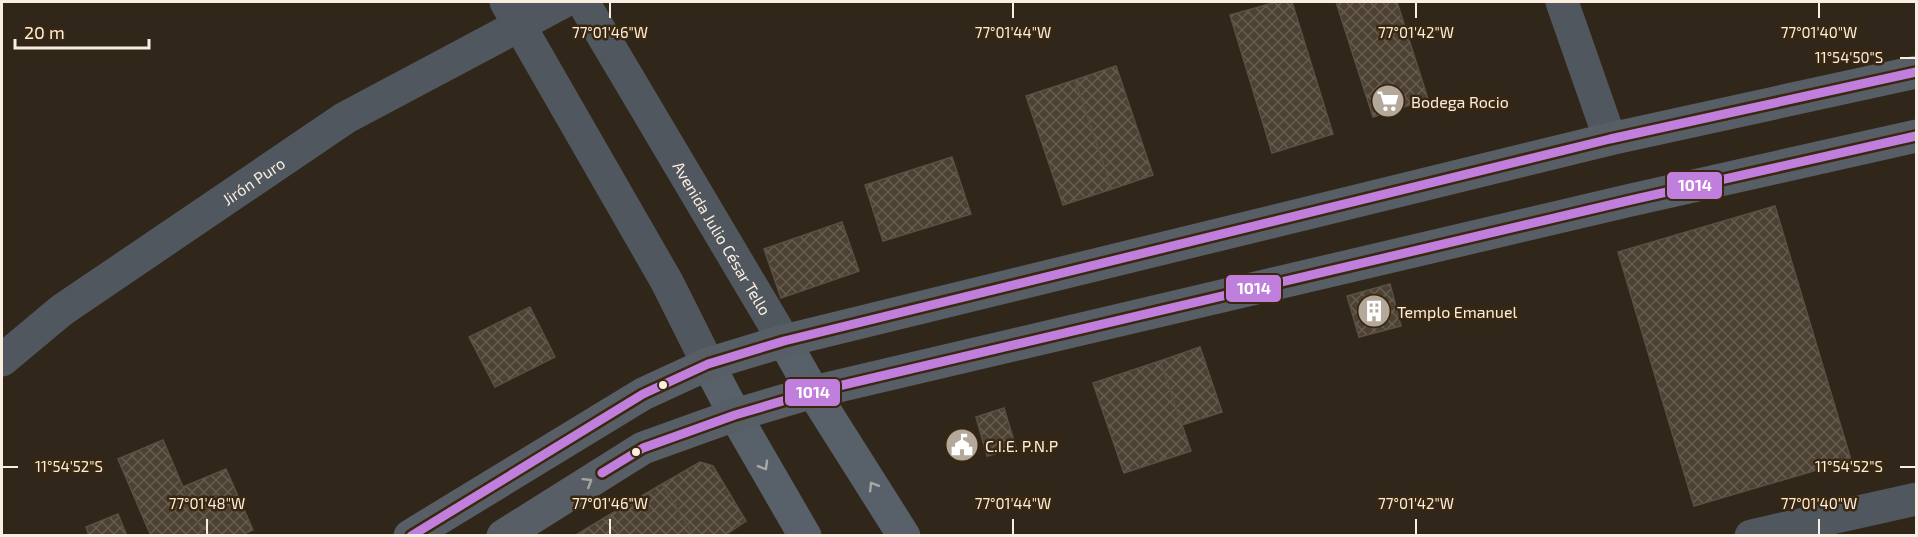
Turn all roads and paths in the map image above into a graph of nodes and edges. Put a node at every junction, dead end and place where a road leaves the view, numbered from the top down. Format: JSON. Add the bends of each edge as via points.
{"nodes":[{"id":1,"x":563,"y":2,"type":"edge"},
{"id":2,"x":583,"y":2,"type":"edge"},
{"id":3,"x":1562,"y":2,"type":"edge"},
{"id":4,"x":513,"y":13,"type":"edge"},
{"id":5,"x":1917,"y":72,"type":"edge"},
{"id":6,"x":1917,"y":136,"type":"edge"},
{"id":7,"x":1610,"y":139,"type":"junction"},
{"id":8,"x":784,"y":341,"type":"junction"},
{"id":9,"x":2,"y":360,"type":"edge"},
{"id":10,"x":708,"y":364,"type":"junction"},
{"id":11,"x":813,"y":392,"type":"junction"},
{"id":12,"x":735,"y":415,"type":"junction"},
{"id":13,"x":1917,"y":499,"type":"edge"},
{"id":14,"x":411,"y":536,"type":"edge"},
{"id":15,"x":503,"y":536,"type":"edge"},
{"id":16,"x":805,"y":536,"type":"edge"},
{"id":17,"x":904,"y":536,"type":"edge"},
{"id":18,"x":1751,"y":536,"type":"edge"}],
"edges":[{"from":1,"to":4,"type":"street","name":"Jirón Puro"},
{"from":2,"to":8,"type":"street","name":"Avenida Julio César Tello"},
{"from":3,"to":7,"type":"street"},
{"from":4,"to":9,"type":"street","name":"Jirón Puro","via":[[345,118],[63,310]]},
{"from":4,"to":10,"type":"street","via":[[667,282]]},
{"from":5,"to":7,"type":"main road"},
{"from":6,"to":11,"type":"main road"},
{"from":7,"to":8,"type":"main road"},
{"from":8,"to":10,"type":"main road"},
{"from":8,"to":11,"type":"street","name":"Avenida Julio César Tello"},
{"from":10,"to":12,"type":"street"},
{"from":10,"to":14,"type":"main road","via":[[636,398]]},
{"from":11,"to":12,"type":"main road"},
{"from":17,"to":11,"type":"street","name":"Avenida Julio César Tello","one_way":true},
{"from":15,"to":12,"type":"main road","one_way":true,"via":[[643,447]]},
{"from":12,"to":16,"type":"street","one_way":true},
{"from":13,"to":18,"type":"street"}]}
